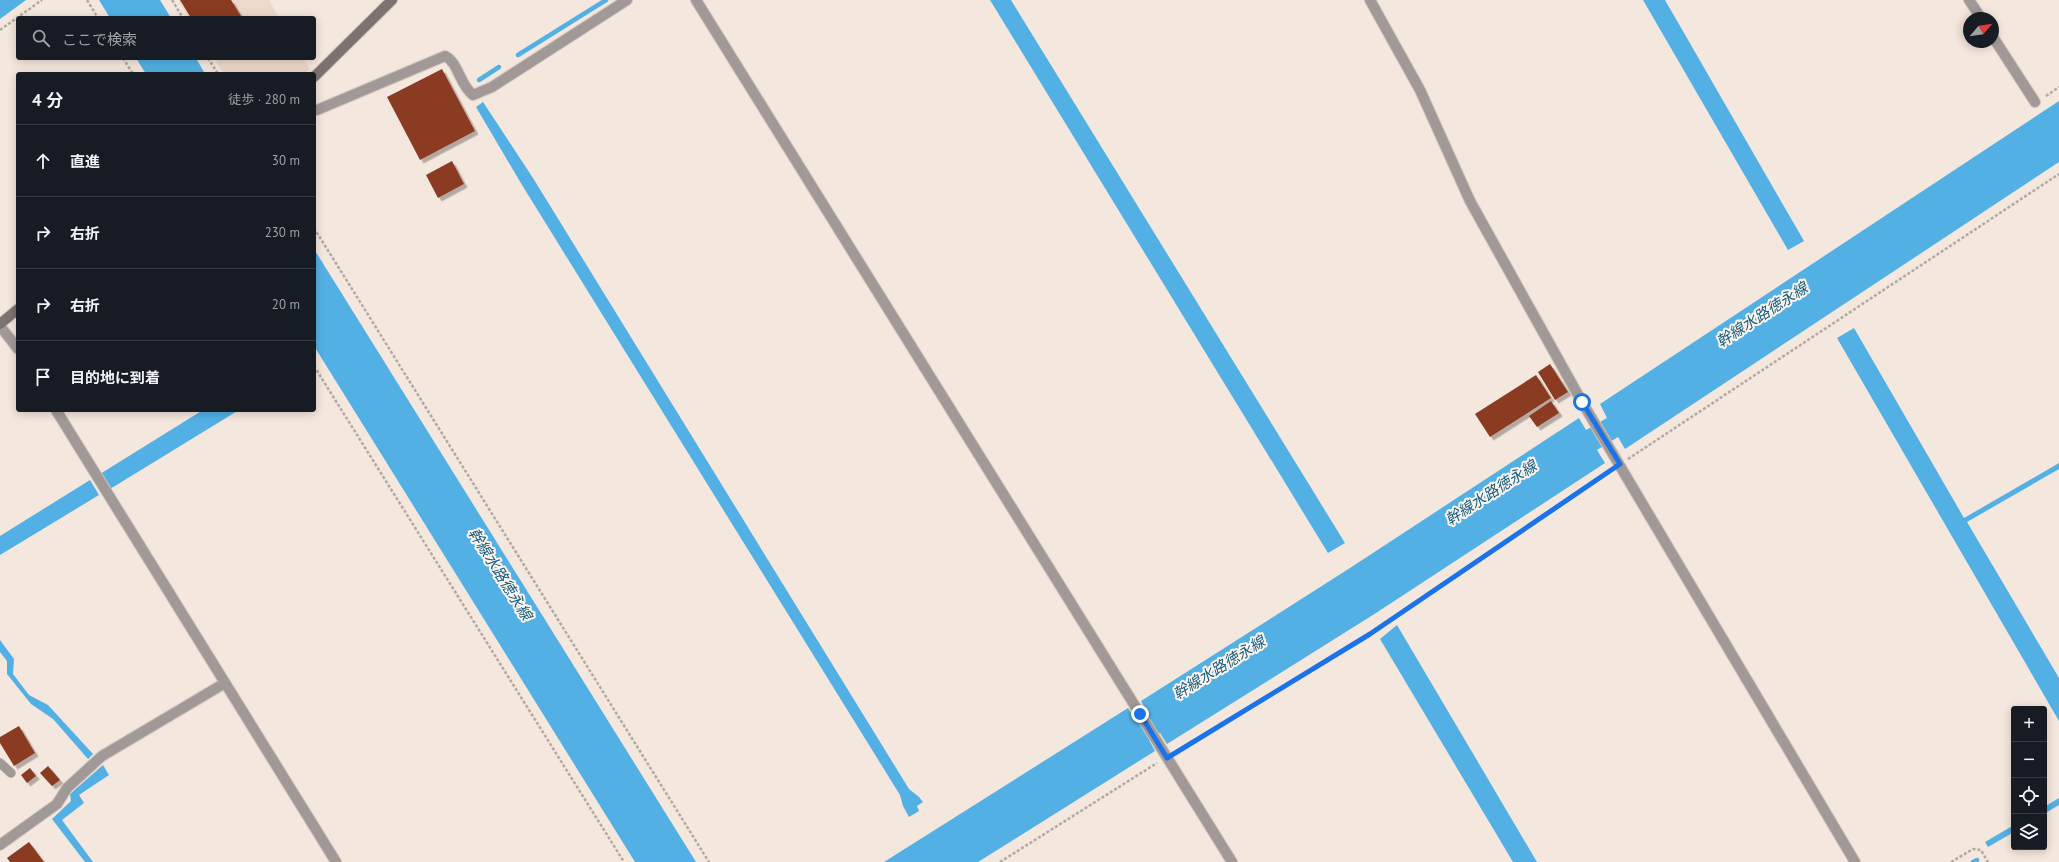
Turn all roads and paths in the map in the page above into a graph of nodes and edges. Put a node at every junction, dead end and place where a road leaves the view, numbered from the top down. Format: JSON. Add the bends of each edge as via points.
{"nodes":[{"id":1,"x":42,"y":0,"type":"edge"},
{"id":2,"x":87,"y":0,"type":"edge"},
{"id":3,"x":172,"y":0,"type":"edge"},
{"id":4,"x":392,"y":0,"type":"edge"},
{"id":5,"x":627,"y":0,"type":"edge"},
{"id":6,"x":696,"y":0,"type":"edge"},
{"id":7,"x":1370,"y":0,"type":"edge"},
{"id":8,"x":1969,"y":0,"type":"edge"},
{"id":9,"x":1977,"y":12,"type":"edge"},
{"id":10,"x":20,"y":16,"type":"edge"},
{"id":11,"x":97,"y":16,"type":"edge"},
{"id":12,"x":183,"y":16,"type":"edge"},
{"id":13,"x":16,"y":19,"type":"edge"},
{"id":14,"x":0,"y":30,"type":"edge"},
{"id":15,"x":1999,"y":46,"type":"edge"},
{"id":16,"x":124,"y":60,"type":"edge"},
{"id":17,"x":209,"y":60,"type":"edge"},
{"id":18,"x":132,"y":72,"type":"edge"},
{"id":19,"x":217,"y":72,"type":"edge"},
{"id":20,"x":316,"y":75,"type":"edge"},
{"id":21,"x":2059,"y":87,"type":"edge"},
{"id":22,"x":2035,"y":102,"type":"joint"},
{"id":23,"x":316,"y":110,"type":"edge"},
{"id":24,"x":2059,"y":174,"type":"edge"},
{"id":25,"x":316,"y":231,"type":"edge"},
{"id":26,"x":16,"y":311,"type":"edge"},
{"id":27,"x":0,"y":325,"type":"edge"},
{"id":28,"x":16,"y":346,"type":"edge"},
{"id":29,"x":316,"y":369,"type":"edge"},
{"id":30,"x":57,"y":412,"type":"edge"},
{"id":31,"x":1620,"y":464,"type":"junction"},
{"id":32,"x":225,"y":683,"type":"junction"},
{"id":33,"x":1167,"y":758,"type":"junction"},
{"id":34,"x":0,"y":763,"type":"edge"},
{"id":35,"x":11,"y":773,"type":"dead end"},
{"id":36,"x":0,"y":845,"type":"edge"},
{"id":37,"x":336,"y":862,"type":"edge"},
{"id":38,"x":624,"y":862,"type":"edge"},
{"id":39,"x":709,"y":862,"type":"edge"},
{"id":40,"x":1000,"y":862,"type":"edge"},
{"id":41,"x":1232,"y":862,"type":"edge"},
{"id":42,"x":1855,"y":862,"type":"edge"},
{"id":43,"x":1951,"y":862,"type":"edge"},
{"id":44,"x":1988,"y":862,"type":"edge"}],
"edges":[{"from":1,"to":10,"type":"path"},
{"from":2,"to":11,"type":"path"},
{"from":3,"to":12,"type":"path"},
{"from":4,"to":20,"type":"main road"},
{"from":5,"to":23,"type":"street","via":[[492,87],[473,95],[466,89],[452,59],[445,56]]},
{"from":6,"to":33,"type":"street"},
{"from":7,"to":31,"type":"street","via":[[1420,90],[1470,201],[1592,419]]},
{"from":8,"to":9,"type":"street"},
{"from":13,"to":14,"type":"path"},
{"from":15,"to":22,"type":"street"},
{"from":16,"to":18,"type":"path"},
{"from":17,"to":19,"type":"path"},
{"from":21,"to":22,"type":"path"},
{"from":24,"to":31,"type":"path"},
{"from":25,"to":39,"type":"path"},
{"from":26,"to":27,"type":"main road"},
{"from":27,"to":28,"type":"street"},
{"from":29,"to":38,"type":"path"},
{"from":30,"to":32,"type":"street"},
{"from":31,"to":33,"type":"path","via":[[1370,634]]},
{"from":31,"to":42,"type":"street"},
{"from":32,"to":36,"type":"street","via":[[102,756],[67,788],[57,804]]},
{"from":32,"to":37,"type":"street"},
{"from":33,"to":40,"type":"path"},
{"from":33,"to":41,"type":"street"},
{"from":34,"to":35,"type":"lane"},
{"from":43,"to":44,"type":"path","via":[[1973,850],[1981,850]]}]}
